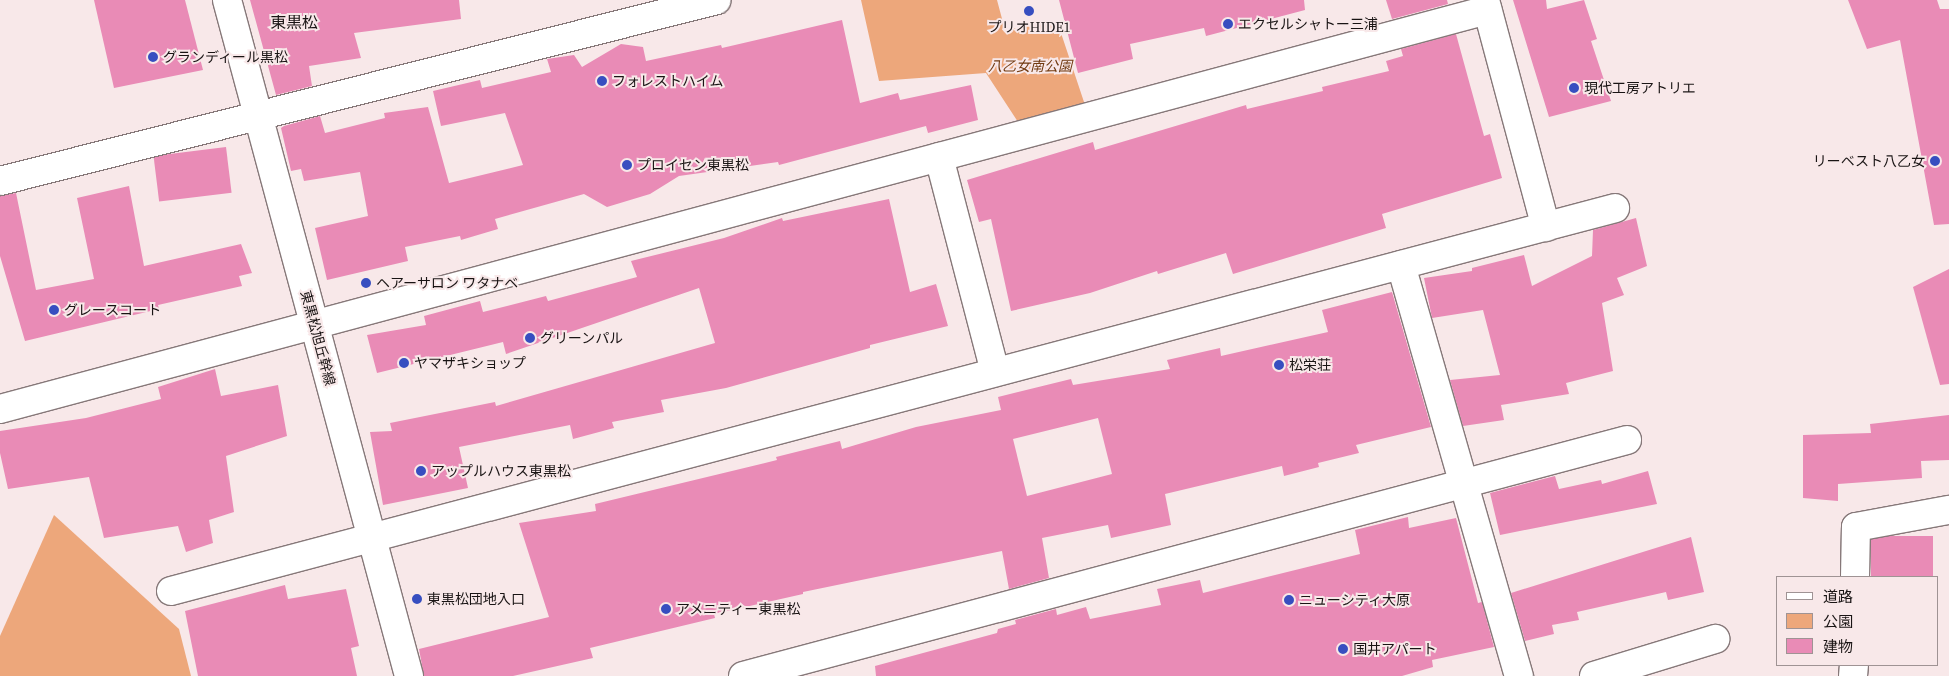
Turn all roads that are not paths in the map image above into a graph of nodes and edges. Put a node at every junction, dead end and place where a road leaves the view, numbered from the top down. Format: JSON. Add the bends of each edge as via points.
{"nodes":[{"id":1,"x":228,"y":0,"type":"edge"},
{"id":2,"x":717,"y":0,"type":"edge"},
{"id":3,"x":1486,"y":5,"type":"edge"},
{"id":4,"x":258,"y":116,"type":"junction"},
{"id":5,"x":939,"y":157,"type":"junction"},
{"id":6,"x":0,"y":181,"type":"edge"},
{"id":7,"x":1616,"y":208,"type":"dead end"},
{"id":8,"x":1546,"y":227,"type":"junction"},
{"id":9,"x":1401,"y":265,"type":"junction"},
{"id":10,"x":314,"y":324,"type":"junction"},
{"id":11,"x":995,"y":372,"type":"junction"},
{"id":12,"x":0,"y":409,"type":"edge"},
{"id":13,"x":1627,"y":440,"type":"dead end"},
{"id":14,"x":1464,"y":483,"type":"junction"},
{"id":15,"x":1949,"y":510,"type":"edge"},
{"id":16,"x":372,"y":538,"type":"junction"},
{"id":17,"x":1855,"y":576,"type":"edge"},
{"id":18,"x":170,"y":591,"type":"dead end"},
{"id":19,"x":1716,"y":639,"type":"dead end"},
{"id":20,"x":409,"y":676,"type":"edge"},
{"id":21,"x":743,"y":676,"type":"edge"},
{"id":22,"x":1519,"y":676,"type":"edge"},
{"id":23,"x":1594,"y":676,"type":"edge"}],
"edges":[{"from":1,"to":4,"type":"street","name":"東黒松旭丘幹線"},
{"from":2,"to":4,"type":"street"},
{"from":3,"to":5,"type":"street"},
{"from":3,"to":8,"type":"street"},
{"from":4,"to":6,"type":"street"},
{"from":4,"to":10,"type":"street","name":"東黒松旭丘幹線"},
{"from":5,"to":10,"type":"street"},
{"from":5,"to":11,"type":"street"},
{"from":7,"to":8,"type":"street"},
{"from":8,"to":9,"type":"street"},
{"from":9,"to":11,"type":"street"},
{"from":9,"to":14,"type":"street"},
{"from":10,"to":12,"type":"street"},
{"from":10,"to":16,"type":"street","name":"東黒松旭丘幹線"},
{"from":11,"to":16,"type":"street"},
{"from":13,"to":14,"type":"street"},
{"from":14,"to":21,"type":"street"},
{"from":14,"to":22,"type":"street"},
{"from":15,"to":17,"type":"street","via":[[1856,527]]},
{"from":16,"to":18,"type":"street"},
{"from":16,"to":20,"type":"street","name":"東黒松旭丘幹線"},
{"from":19,"to":23,"type":"street"}]}
